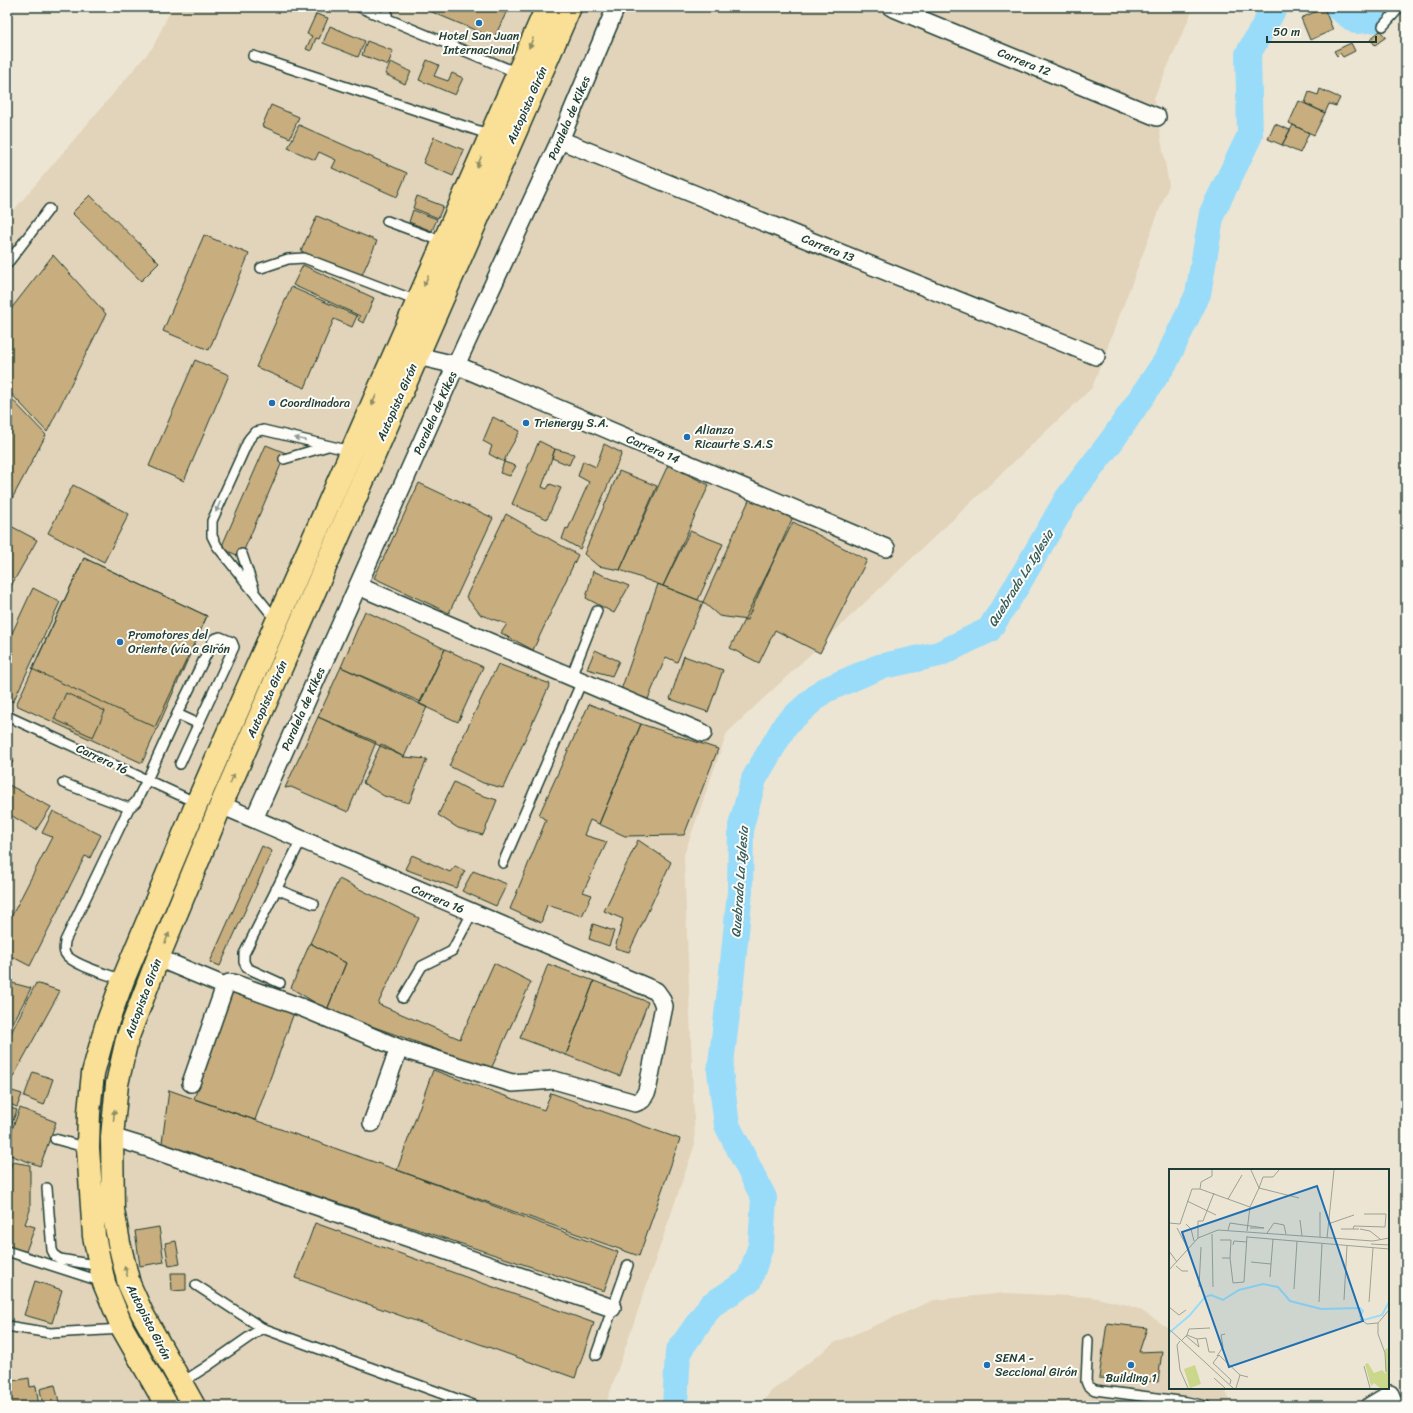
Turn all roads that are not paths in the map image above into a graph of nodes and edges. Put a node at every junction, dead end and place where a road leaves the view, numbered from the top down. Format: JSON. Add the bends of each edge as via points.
{"nodes":[{"id":1,"x":359,"y":7,"type":"edge"},
{"id":2,"x":387,"y":7,"type":"edge"},
{"id":3,"x":547,"y":7,"type":"edge"},
{"id":4,"x":570,"y":7,"type":"edge"},
{"id":5,"x":616,"y":7,"type":"edge"},
{"id":6,"x":891,"y":7,"type":"edge"},
{"id":7,"x":1400,"y":7,"type":"edge"},
{"id":8,"x":387,"y":18,"type":"junction"},
{"id":9,"x":1382,"y":26,"type":"dead end"},
{"id":10,"x":253,"y":56,"type":"dead end"},
{"id":11,"x":518,"y":73,"type":"junction"},
{"id":12,"x":1157,"y":116,"type":"dead end"},
{"id":13,"x":491,"y":135,"type":"junction"},
{"id":14,"x":560,"y":140,"type":"junction"},
{"id":15,"x":49,"y":209,"type":"dead end"},
{"id":16,"x":387,"y":221,"type":"dead end"},
{"id":17,"x":444,"y":242,"type":"junction"},
{"id":18,"x":7,"y":264,"type":"edge"},
{"id":19,"x":261,"y":268,"type":"dead end"},
{"id":20,"x":417,"y":301,"type":"junction"},
{"id":21,"x":417,"y":356,"type":"junction"},
{"id":22,"x":1096,"y":356,"type":"dead end"},
{"id":23,"x":456,"y":365,"type":"junction"},
{"id":24,"x":329,"y":446,"type":"junction"},
{"id":25,"x":351,"y":451,"type":"junction"},
{"id":26,"x":284,"y":459,"type":"dead end"},
{"id":27,"x":886,"y":548,"type":"dead end"},
{"id":28,"x":242,"y":554,"type":"dead end"},
{"id":29,"x":358,"y":586,"type":"junction"},
{"id":30,"x":257,"y":596,"type":"junction"},
{"id":31,"x":597,"y":611,"type":"dead end"},
{"id":32,"x":277,"y":621,"type":"junction"},
{"id":33,"x":577,"y":679,"type":"junction"},
{"id":34,"x":177,"y":714,"type":"junction"},
{"id":35,"x":7,"y":716,"type":"edge"},
{"id":36,"x":199,"y":724,"type":"junction"},
{"id":37,"x":703,"y":733,"type":"dead end"},
{"id":38,"x":180,"y":764,"type":"dead end"},
{"id":39,"x":147,"y":780,"type":"junction"},
{"id":40,"x":63,"y":783,"type":"dead end"},
{"id":41,"x":197,"y":804,"type":"junction"},
{"id":42,"x":221,"y":805,"type":"junction"},
{"id":43,"x":129,"y":808,"type":"junction"},
{"id":44,"x":254,"y":820,"type":"junction"},
{"id":45,"x":301,"y":840,"type":"junction"},
{"id":46,"x":503,"y":863,"type":"dead end"},
{"id":47,"x":276,"y":889,"type":"junction"},
{"id":48,"x":314,"y":904,"type":"dead end"},
{"id":49,"x":472,"y":913,"type":"junction"},
{"id":50,"x":158,"y":958,"type":"junction"},
{"id":51,"x":123,"y":980,"type":"junction"},
{"id":52,"x":280,"y":983,"type":"dead end"},
{"id":53,"x":225,"y":986,"type":"junction"},
{"id":54,"x":403,"y":998,"type":"dead end"},
{"id":55,"x":399,"y":1048,"type":"junction"},
{"id":56,"x":191,"y":1082,"type":"dead end"},
{"id":57,"x":372,"y":1123,"type":"dead end"},
{"id":58,"x":112,"y":1137,"type":"junction"},
{"id":59,"x":55,"y":1139,"type":"dead end"},
{"id":60,"x":88,"y":1148,"type":"junction"},
{"id":61,"x":47,"y":1188,"type":"dead end"},
{"id":62,"x":7,"y":1251,"type":"edge"},
{"id":63,"x":628,"y":1265,"type":"dead end"},
{"id":64,"x":102,"y":1275,"type":"junction"},
{"id":65,"x":196,"y":1285,"type":"dead end"},
{"id":66,"x":612,"y":1308,"type":"junction"},
{"id":67,"x":7,"y":1326,"type":"edge"},
{"id":68,"x":262,"y":1328,"type":"junction"},
{"id":69,"x":123,"y":1329,"type":"junction"},
{"id":70,"x":1088,"y":1340,"type":"dead end"},
{"id":71,"x":596,"y":1355,"type":"dead end"},
{"id":72,"x":181,"y":1383,"type":"junction"},
{"id":73,"x":1406,"y":1402,"type":"edge"},
{"id":74,"x":167,"y":1406,"type":"edge"},
{"id":75,"x":194,"y":1406,"type":"edge"},
{"id":76,"x":476,"y":1406,"type":"edge"},
{"id":77,"x":1206,"y":1406,"type":"edge"},
{"id":78,"x":1370,"y":1406,"type":"edge"},
{"id":79,"x":1396,"y":1406,"type":"edge"}],
"edges":[{"from":1,"to":8,"type":"lane"},
{"from":2,"to":8,"type":"lane"},
{"from":3,"to":11,"type":"highway","name":"Autopista Girón","one_way":true},
{"from":4,"to":21,"type":"highway","name":"Autopista Girón"},
{"from":5,"to":14,"type":"street","name":"Paralela de Kikes"},
{"from":6,"to":12,"type":"street","name":"Carrera 12"},
{"from":7,"to":9,"type":"lane"},
{"from":8,"to":11,"type":"lane"},
{"from":10,"to":13,"type":"lane"},
{"from":11,"to":13,"type":"highway","name":"Autopista Girón"},
{"from":13,"to":17,"type":"highway","name":"Autopista Girón","one_way":true},
{"from":14,"to":22,"type":"street","name":"Carrera 13"},
{"from":14,"to":23,"type":"street","name":"Paralela de Kikes"},
{"from":15,"to":18,"type":"lane"},
{"from":16,"to":17,"type":"lane"},
{"from":17,"to":20,"type":"highway","name":"Autopista Girón","one_way":true},
{"from":19,"to":20,"type":"lane","via":[[288,259],[304,258]]},
{"from":20,"to":25,"type":"highway","name":"Autopista Girón","one_way":true},
{"from":21,"to":23,"type":"street","name":"Carrera 14"},
{"from":42,"to":21,"type":"highway","name":"Autopista Girón","one_way":true},
{"from":23,"to":27,"type":"street","name":"Carrera 14"},
{"from":23,"to":29,"type":"street","name":"Paralela de Kikes"},
{"from":24,"to":25,"type":"lane"},
{"from":24,"to":26,"type":"lane"},
{"from":24,"to":30,"type":"lane","one_way":true,"via":[[263,430],[255,432],[249,439],[212,521],[212,536]]},
{"from":25,"to":32,"type":"highway","name":"Autopista Girón"},
{"from":28,"to":30,"type":"lane"},
{"from":29,"to":33,"type":"street"},
{"from":29,"to":44,"type":"street","name":"Paralela de Kikes"},
{"from":30,"to":32,"type":"lane"},
{"from":31,"to":33,"type":"lane"},
{"from":32,"to":41,"type":"highway","name":"Autopista Girón"},
{"from":33,"to":37,"type":"street"},
{"from":33,"to":46,"type":"lane"},
{"from":34,"to":36,"type":"lane"},
{"from":34,"to":36,"type":"lane","via":[[214,639],[220,637],[232,642],[234,647]]},
{"from":34,"to":39,"type":"lane"},
{"from":35,"to":39,"type":"lane","name":"Carrera 16"},
{"from":36,"to":38,"type":"lane"},
{"from":39,"to":41,"type":"lane","name":"Carrera 16"},
{"from":39,"to":43,"type":"lane","via":[[136,802]]},
{"from":40,"to":43,"type":"lane"},
{"from":41,"to":51,"type":"highway","name":"Autopista Girón"},
{"from":42,"to":44,"type":"street","name":"Carrera 16"},
{"from":50,"to":42,"type":"highway","name":"Autopista Girón","one_way":true},
{"from":43,"to":51,"type":"lane","via":[[65,941],[64,950],[65,955],[78,964]]},
{"from":44,"to":45,"type":"street","name":"Carrera 16"},
{"from":45,"to":47,"type":"lane"},
{"from":45,"to":49,"type":"street","name":"Carrera 16"},
{"from":47,"to":48,"type":"lane"},
{"from":47,"to":52,"type":"lane","via":[[244,954],[244,962],[247,968]]},
{"from":49,"to":54,"type":"lane","via":[[452,951],[422,966]]},
{"from":49,"to":55,"type":"street","name":"Carrera 16","via":[[656,991],[664,1006],[647,1091],[642,1100],[635,1103],[554,1080],[512,1083]]},
{"from":50,"to":53,"type":"street"},
{"from":58,"to":50,"type":"highway","name":"Autopista Girón","one_way":true,"via":[[117,1084],[127,1039]]},
{"from":51,"to":60,"type":"highway","name":"Autopista Girón","via":[[106,1026],[93,1073]]},
{"from":53,"to":55,"type":"street","via":[[233,983],[303,1008]]},
{"from":53,"to":56,"type":"street"},
{"from":55,"to":57,"type":"street"},
{"from":58,"to":66,"type":"street"},
{"from":72,"to":58,"type":"highway","name":"Autopista Girón","one_way":true,"via":[[129,1284],[113,1210]]},
{"from":59,"to":60,"type":"lane"},
{"from":60,"to":64,"type":"highway","name":"Autopista Girón","via":[[94,1236]]},
{"from":61,"to":64,"type":"lane","via":[[52,1250],[55,1256]]},
{"from":62,"to":64,"type":"lane"},
{"from":63,"to":66,"type":"lane"},
{"from":64,"to":69,"type":"highway","name":"Autopista Girón"},
{"from":65,"to":68,"type":"lane"},
{"from":66,"to":71,"type":"lane"},
{"from":67,"to":69,"type":"lane","via":[[50,1333]]},
{"from":68,"to":72,"type":"lane"},
{"from":68,"to":76,"type":"lane"},
{"from":69,"to":74,"type":"highway","name":"Autopista Girón"},
{"from":70,"to":77,"type":"lane","via":[[1086,1381],[1088,1386],[1095,1390]]},
{"from":72,"to":75,"type":"highway","name":"Autopista Girón"},
{"from":73,"to":79,"type":"street"},
{"from":78,"to":79,"type":"street","via":[[1390,1394]]}]}
